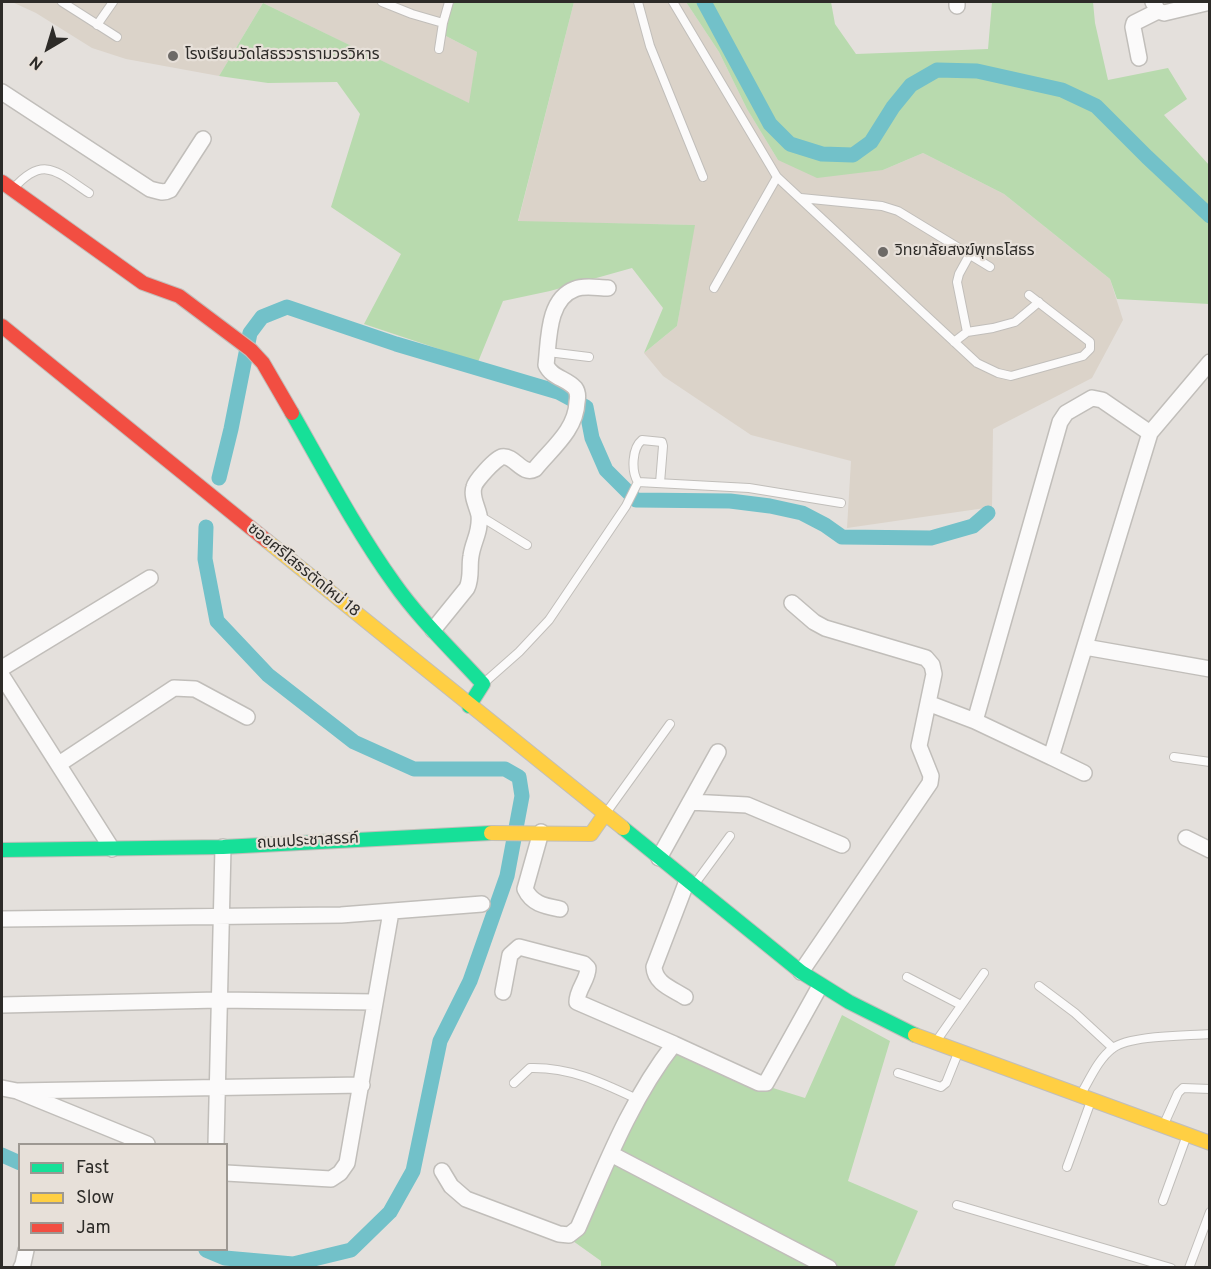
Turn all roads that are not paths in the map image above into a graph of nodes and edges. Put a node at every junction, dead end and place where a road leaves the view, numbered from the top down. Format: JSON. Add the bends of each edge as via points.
{"nodes":[{"id":1,"x":62,"y":2,"type":"edge"},
{"id":2,"x":113,"y":2,"type":"edge"},
{"id":3,"x":449,"y":2,"type":"edge"},
{"id":4,"x":638,"y":2,"type":"edge"},
{"id":5,"x":673,"y":2,"type":"edge"},
{"id":6,"x":1209,"y":2,"type":"edge"},
{"id":7,"x":388,"y":3,"type":"edge"},
{"id":8,"x":1156,"y":6,"type":"edge"},
{"id":9,"x":443,"y":23,"type":"junction"},
{"id":10,"x":98,"y":25,"type":"junction"},
{"id":11,"x":117,"y":37,"type":"dead end"},
{"id":12,"x":439,"y":49,"type":"dead end"},
{"id":13,"x":1139,"y":58,"type":"dead end"},
{"id":14,"x":2,"y":92,"type":"edge"},
{"id":15,"x":203,"y":139,"type":"dead end"},
{"id":16,"x":703,"y":177,"type":"dead end"},
{"id":17,"x":777,"y":177,"type":"junction"},
{"id":18,"x":7,"y":185,"type":"edge"},
{"id":19,"x":89,"y":193,"type":"dead end"},
{"id":20,"x":801,"y":198,"type":"junction"},
{"id":21,"x":970,"y":254,"type":"junction"},
{"id":22,"x":990,"y":267,"type":"dead end"},
{"id":23,"x":147,"y":274,"type":"dead end"},
{"id":24,"x":608,"y":288,"type":"dead end"},
{"id":25,"x":714,"y":288,"type":"dead end"},
{"id":26,"x":1029,"y":295,"type":"dead end"},
{"id":27,"x":1039,"y":302,"type":"junction"},
{"id":28,"x":198,"y":313,"type":"junction"},
{"id":29,"x":2,"y":326,"type":"edge"},
{"id":30,"x":967,"y":332,"type":"junction"},
{"id":31,"x":954,"y":342,"type":"junction"},
{"id":32,"x":548,"y":352,"type":"junction"},
{"id":33,"x":589,"y":357,"type":"dead end"},
{"id":34,"x":1209,"y":362,"type":"edge"},
{"id":35,"x":1150,"y":433,"type":"junction"},
{"id":36,"x":638,"y":482,"type":"junction"},
{"id":37,"x":660,"y":483,"type":"junction"},
{"id":38,"x":841,"y":503,"type":"dead end"},
{"id":39,"x":479,"y":516,"type":"junction"},
{"id":40,"x":527,"y":545,"type":"dead end"},
{"id":41,"x":150,"y":578,"type":"dead end"},
{"id":42,"x":792,"y":603,"type":"dead end"},
{"id":43,"x":433,"y":630,"type":"junction"},
{"id":44,"x":1085,"y":647,"type":"junction"},
{"id":45,"x":2,"y":669,"type":"edge"},
{"id":46,"x":1209,"y":669,"type":"edge"},
{"id":47,"x":2,"y":676,"type":"edge"},
{"id":48,"x":483,"y":684,"type":"junction"},
{"id":49,"x":933,"y":705,"type":"dead end"},
{"id":50,"x":469,"y":706,"type":"junction"},
{"id":51,"x":247,"y":717,"type":"dead end"},
{"id":52,"x":975,"y":721,"type":"junction"},
{"id":53,"x":670,"y":724,"type":"dead end"},
{"id":54,"x":718,"y":752,"type":"dead end"},
{"id":55,"x":1051,"y":757,"type":"junction"},
{"id":56,"x":1174,"y":757,"type":"dead end"},
{"id":57,"x":1209,"y":762,"type":"edge"},
{"id":58,"x":59,"y":764,"type":"junction"},
{"id":59,"x":1084,"y":772,"type":"dead end"},
{"id":60,"x":690,"y":802,"type":"junction"},
{"id":61,"x":605,"y":814,"type":"junction"},
{"id":62,"x":536,"y":832,"type":"junction"},
{"id":63,"x":729,"y":836,"type":"dead end"},
{"id":64,"x":1186,"y":838,"type":"dead end"},
{"id":65,"x":842,"y":845,"type":"dead end"},
{"id":66,"x":223,"y":847,"type":"junction"},
{"id":67,"x":112,"y":849,"type":"junction"},
{"id":68,"x":2,"y":850,"type":"edge"},
{"id":69,"x":1209,"y":850,"type":"edge"},
{"id":70,"x":659,"y":858,"type":"junction"},
{"id":71,"x":690,"y":884,"type":"junction"},
{"id":72,"x":482,"y":904,"type":"dead end"},
{"id":73,"x":560,"y":909,"type":"dead end"},
{"id":74,"x":391,"y":912,"type":"junction"},
{"id":75,"x":220,"y":916,"type":"junction"},
{"id":76,"x":2,"y":919,"type":"edge"},
{"id":77,"x":801,"y":972,"type":"junction"},
{"id":78,"x":984,"y":973,"type":"dead end"},
{"id":79,"x":907,"y":977,"type":"dead end"},
{"id":80,"x":820,"y":986,"type":"junction"},
{"id":81,"x":1039,"y":986,"type":"dead end"},
{"id":82,"x":503,"y":992,"type":"dead end"},
{"id":83,"x":685,"y":997,"type":"dead end"},
{"id":84,"x":218,"y":1000,"type":"junction"},
{"id":85,"x":375,"y":1002,"type":"junction"},
{"id":86,"x":2,"y":1005,"type":"edge"},
{"id":87,"x":961,"y":1005,"type":"junction"},
{"id":88,"x":1209,"y":1034,"type":"edge"},
{"id":89,"x":674,"y":1044,"type":"junction"},
{"id":90,"x":934,"y":1044,"type":"junction"},
{"id":91,"x":1113,"y":1048,"type":"junction"},
{"id":92,"x":958,"y":1052,"type":"junction"},
{"id":93,"x":898,"y":1073,"type":"dead end"},
{"id":94,"x":514,"y":1083,"type":"dead end"},
{"id":95,"x":362,"y":1085,"type":"junction"},
{"id":96,"x":216,"y":1087,"type":"junction"},
{"id":97,"x":1209,"y":1089,"type":"edge"},
{"id":98,"x":9,"y":1090,"type":"edge"},
{"id":99,"x":1086,"y":1097,"type":"junction"},
{"id":100,"x":637,"y":1099,"type":"junction"},
{"id":101,"x":1164,"y":1126,"type":"junction"},
{"id":102,"x":1188,"y":1135,"type":"junction"},
{"id":103,"x":144,"y":1143,"type":"edge"},
{"id":104,"x":216,"y":1143,"type":"edge"},
{"id":105,"x":1209,"y":1143,"type":"edge"},
{"id":106,"x":611,"y":1154,"type":"junction"},
{"id":107,"x":1068,"y":1167,"type":"dead end"},
{"id":108,"x":442,"y":1171,"type":"dead end"},
{"id":109,"x":228,"y":1173,"type":"edge"},
{"id":110,"x":1163,"y":1202,"type":"dead end"},
{"id":111,"x":957,"y":1205,"type":"dead end"},
{"id":112,"x":1209,"y":1212,"type":"edge"},
{"id":113,"x":26,"y":1251,"type":"edge"},
{"id":114,"x":21,"y":1268,"type":"edge"},
{"id":115,"x":829,"y":1268,"type":"edge"},
{"id":116,"x":1170,"y":1268,"type":"edge"},
{"id":117,"x":1189,"y":1268,"type":"edge"}],
"edges":[{"from":1,"to":10,"type":"lane"},
{"from":2,"to":10,"type":"lane"},
{"from":3,"to":9,"type":"lane"},
{"from":4,"to":16,"type":"lane","via":[[651,46]]},
{"from":5,"to":17,"type":"lane"},
{"from":6,"to":8,"type":"street","via":[[1164,13]]},
{"from":7,"to":9,"type":"lane"},
{"from":8,"to":13,"type":"street","via":[[1134,23]]},
{"from":9,"to":12,"type":"lane"},
{"from":10,"to":11,"type":"lane"},
{"from":14,"to":15,"type":"street","via":[[159,192],[170,190]]},
{"from":17,"to":20,"type":"lane"},
{"from":17,"to":25,"type":"lane"},
{"from":18,"to":19,"type":"lane","via":[[45,168]]},
{"from":18,"to":28,"type":"street","via":[[143,283],[178,296]]},
{"from":20,"to":21,"type":"lane","via":[[898,211]]},
{"from":20,"to":31,"type":"lane"},
{"from":21,"to":22,"type":"lane"},
{"from":21,"to":30,"type":"lane","via":[[957,282]]},
{"from":23,"to":28,"type":"lane","via":[[188,293]]},
{"from":24,"to":32,"type":"street","via":[[578,288],[565,294],[551,319]]},
{"from":26,"to":27,"type":"lane"},
{"from":27,"to":30,"type":"lane","via":[[1015,322]]},
{"from":27,"to":31,"type":"lane","via":[[1089,342],[1090,349],[1083,356],[1011,376],[977,363]]},
{"from":28,"to":43,"type":"street","via":[[238,339],[262,363],[373,552]]},
{"from":29,"to":50,"type":"street","name":"ซอยศรีโสธรตัดใหม่ 18"},
{"from":30,"to":31,"type":"lane"},
{"from":32,"to":33,"type":"lane"},
{"from":32,"to":39,"type":"street","via":[[549,371],[575,388],[577,404],[572,426],[536,469],[526,470],[507,457],[496,460],[475,484]]},
{"from":34,"to":35,"type":"street"},
{"from":35,"to":44,"type":"street"},
{"from":35,"to":52,"type":"street","via":[[1102,400],[1092,398],[1066,413],[1060,422]]},
{"from":36,"to":37,"type":"lane"},
{"from":36,"to":37,"type":"lane","via":[[634,471],[636,451],[642,440],[662,442]]},
{"from":36,"to":48,"type":"lane","via":[[549,620]]},
{"from":37,"to":38,"type":"lane","via":[[749,488]]},
{"from":39,"to":40,"type":"lane"},
{"from":39,"to":43,"type":"street","via":[[479,533],[471,555],[471,580]]},
{"from":41,"to":45,"type":"street"},
{"from":42,"to":77,"type":"street","via":[[825,628],[926,658],[934,674],[919,746],[930,783]]},
{"from":43,"to":48,"type":"street"},
{"from":44,"to":46,"type":"street"},
{"from":44,"to":55,"type":"street"},
{"from":47,"to":58,"type":"street"},
{"from":48,"to":50,"type":"street"},
{"from":49,"to":52,"type":"street"},
{"from":50,"to":61,"type":"street","name":"ซอยศรีโสธรตัดใหม่ 18"},
{"from":51,"to":58,"type":"street","via":[[195,689],[174,688]]},
{"from":52,"to":55,"type":"street"},
{"from":53,"to":61,"type":"lane"},
{"from":54,"to":60,"type":"street"},
{"from":55,"to":59,"type":"street"},
{"from":56,"to":57,"type":"lane"},
{"from":58,"to":67,"type":"street"},
{"from":60,"to":65,"type":"street","via":[[747,805]]},
{"from":60,"to":70,"type":"street"},
{"from":61,"to":62,"type":"street","name":"ถนนประชาสรรค์","via":[[591,834]]},
{"from":61,"to":70,"type":"street","name":"ซอยศรีโสธรตัดใหม่ 18"},
{"from":62,"to":66,"type":"street","name":"ถนนประชาสรรค์"},
{"from":62,"to":73,"type":"street","via":[[525,889],[529,898],[539,904]]},
{"from":63,"to":71,"type":"lane"},
{"from":64,"to":69,"type":"street"},
{"from":66,"to":67,"type":"street","name":"ถนนประชาสรรค์"},
{"from":66,"to":75,"type":"street"},
{"from":67,"to":68,"type":"street","name":"ถนนประชาสรรค์"},
{"from":70,"to":71,"type":"street","name":"ซอยศรีโสธรตัดใหม่ 18"},
{"from":71,"to":77,"type":"street","name":"ซอยศรีโสธรตัดใหม่ 18"},
{"from":71,"to":83,"type":"street","via":[[654,967],[658,980]]},
{"from":72,"to":74,"type":"street"},
{"from":74,"to":75,"type":"street"},
{"from":74,"to":85,"type":"street"},
{"from":75,"to":76,"type":"street"},
{"from":75,"to":84,"type":"street"},
{"from":77,"to":80,"type":"street","name":"ซอยศรีโสธรตัดใหม่ 18"},
{"from":78,"to":87,"type":"lane"},
{"from":79,"to":87,"type":"lane"},
{"from":80,"to":89,"type":"street","via":[[766,1083]]},
{"from":80,"to":90,"type":"street","name":"ซอยศรีโสธรตัดใหม่ 18"},
{"from":81,"to":91,"type":"lane"},
{"from":82,"to":89,"type":"street","via":[[510,955],[519,947],[584,964],[588,972],[577,1002]]},
{"from":84,"to":85,"type":"street"},
{"from":84,"to":86,"type":"street"},
{"from":84,"to":96,"type":"street"},
{"from":85,"to":95,"type":"street"},
{"from":87,"to":90,"type":"lane"},
{"from":88,"to":91,"type":"lane","via":[[1129,1040]]},
{"from":89,"to":100,"type":"street"},
{"from":90,"to":92,"type":"street","name":"ซอยศรีโสธรตัดใหม่ 18"},
{"from":91,"to":99,"type":"lane","via":[[1101,1060]]},
{"from":92,"to":93,"type":"lane","via":[[941,1088]]},
{"from":92,"to":99,"type":"street","name":"ซอยศรีโสธรตัดใหม่ 18"},
{"from":94,"to":100,"type":"lane","via":[[530,1068],[551,1067],[571,1071]]},
{"from":95,"to":96,"type":"street"},
{"from":95,"to":109,"type":"street","via":[[347,1163],[331,1179]]},
{"from":96,"to":98,"type":"street"},
{"from":96,"to":104,"type":"street"},
{"from":97,"to":101,"type":"lane","via":[[1183,1088]]},
{"from":98,"to":103,"type":"street"},
{"from":99,"to":101,"type":"street","name":"ซอยศรีโสธรตัดใหม่ 18"},
{"from":99,"to":107,"type":"lane"},
{"from":100,"to":106,"type":"street"},
{"from":101,"to":102,"type":"street","name":"ซอยศรีโสธรตัดใหม่ 18"},
{"from":102,"to":105,"type":"street","name":"ซอยศรีโสธรตัดใหม่ 18"},
{"from":102,"to":110,"type":"lane"},
{"from":106,"to":108,"type":"street","via":[[578,1228],[569,1235],[466,1199]]},
{"from":106,"to":115,"type":"street"},
{"from":111,"to":116,"type":"lane"},
{"from":112,"to":117,"type":"lane"},
{"from":113,"to":114,"type":"street"}]}
